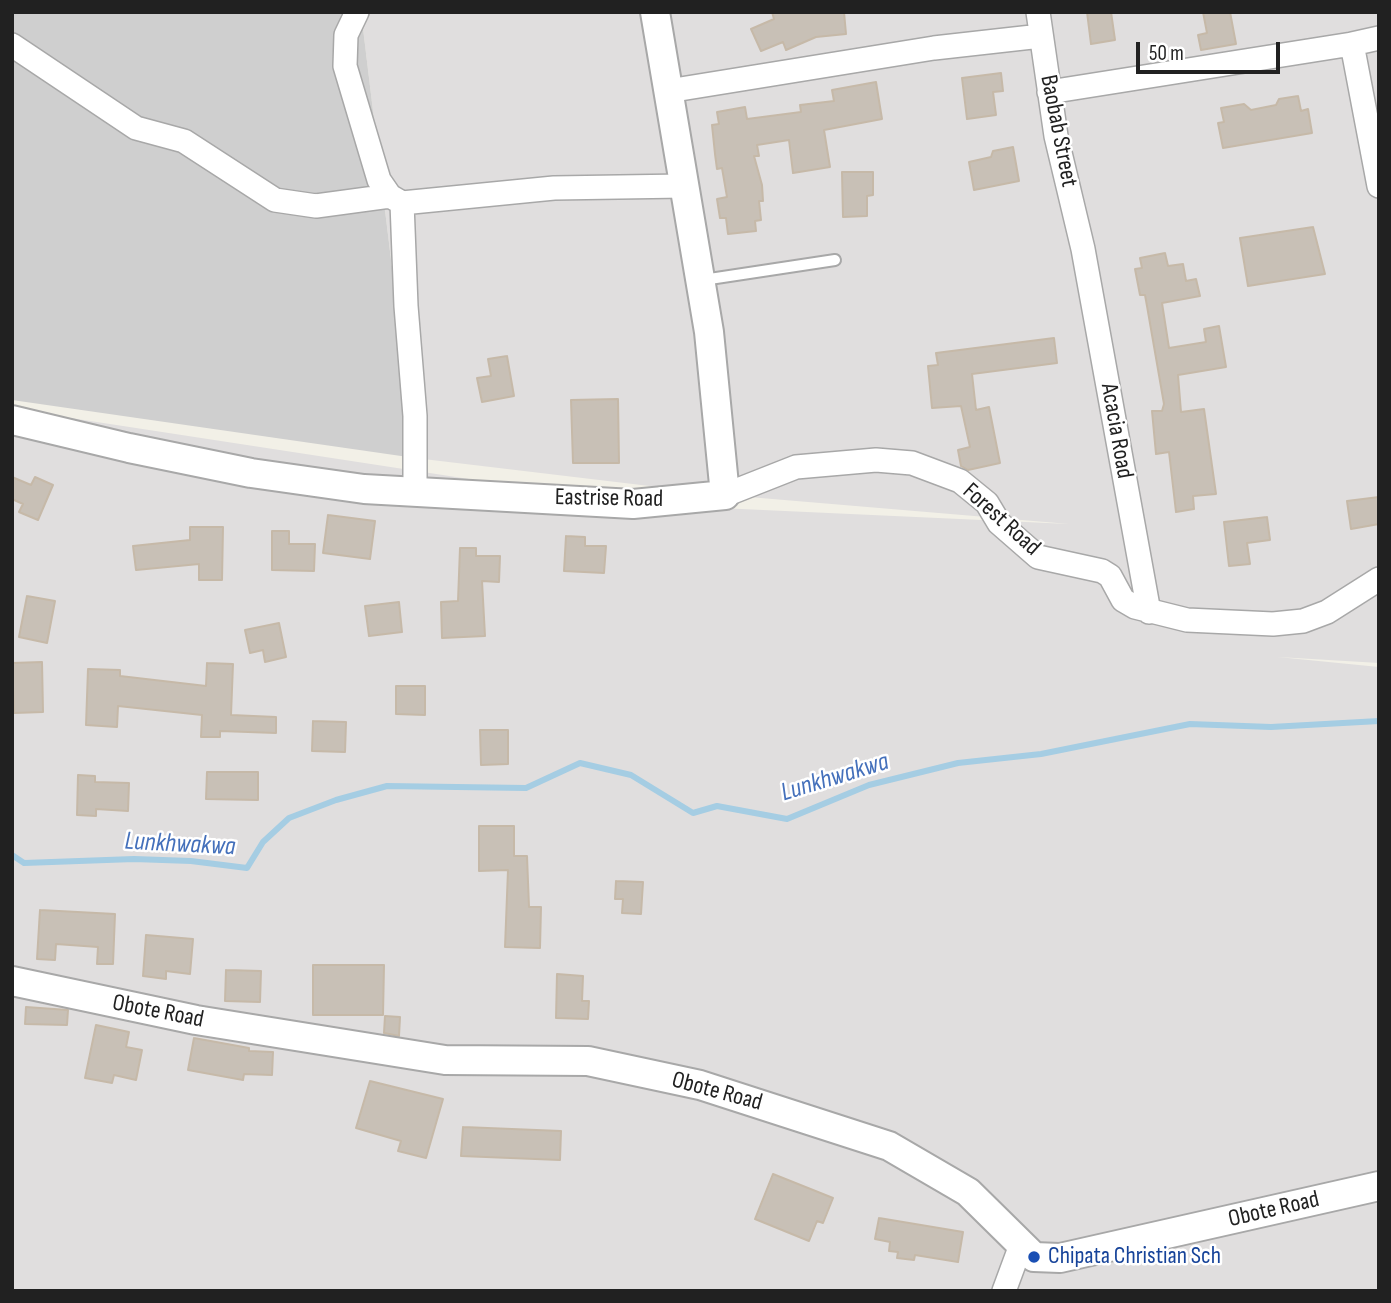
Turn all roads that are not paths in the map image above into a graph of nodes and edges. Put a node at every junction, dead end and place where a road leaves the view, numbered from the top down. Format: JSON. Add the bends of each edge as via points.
{"nodes":[{"id":1,"x":356,"y":12,"type":"edge"},
{"id":2,"x":655,"y":12,"type":"edge"},
{"id":3,"x":1038,"y":12,"type":"edge"},
{"id":4,"x":1041,"y":36,"type":"junction"},
{"id":5,"x":1379,"y":38,"type":"edge"},
{"id":6,"x":1352,"y":44,"type":"junction"},
{"id":7,"x":12,"y":45,"type":"edge"},
{"id":8,"x":668,"y":91,"type":"junction"},
{"id":9,"x":1049,"y":92,"type":"junction"},
{"id":10,"x":684,"y":186,"type":"junction"},
{"id":11,"x":1379,"y":186,"type":"edge"},
{"id":12,"x":396,"y":199,"type":"junction"},
{"id":13,"x":1083,"y":249,"type":"joint"},
{"id":14,"x":835,"y":260,"type":"dead end"},
{"id":15,"x":700,"y":280,"type":"junction"},
{"id":16,"x":12,"y":420,"type":"edge"},
{"id":17,"x":415,"y":489,"type":"junction"},
{"id":18,"x":725,"y":495,"type":"junction"},
{"id":19,"x":1379,"y":579,"type":"edge"},
{"id":20,"x":1149,"y":612,"type":"junction"},
{"id":21,"x":12,"y":981,"type":"edge"},
{"id":22,"x":1379,"y":1186,"type":"edge"},
{"id":23,"x":1021,"y":1245,"type":"junction"},
{"id":24,"x":1004,"y":1291,"type":"edge"}],
"edges":[{"from":1,"to":12,"type":"street","via":[[346,35],[345,66],[379,180]]},
{"from":2,"to":8,"type":"street"},
{"from":3,"to":4,"type":"street","name":"Baobab Street"},
{"from":4,"to":8,"type":"street","via":[[934,48]]},
{"from":4,"to":9,"type":"street","name":"Baobab Street"},
{"from":5,"to":6,"type":"street"},
{"from":6,"to":9,"type":"street"},
{"from":6,"to":11,"type":"street"},
{"from":7,"to":12,"type":"street","via":[[136,128],[184,141],[275,200],[316,206]]},
{"from":8,"to":10,"type":"street"},
{"from":9,"to":13,"type":"street","name":"Baobab Street"},
{"from":10,"to":12,"type":"street","via":[[554,188]]},
{"from":10,"to":15,"type":"street"},
{"from":12,"to":17,"type":"street","via":[[415,416]]},
{"from":13,"to":20,"type":"street","name":"Acacia Road"},
{"from":14,"to":15,"type":"lane"},
{"from":15,"to":18,"type":"street"},
{"from":16,"to":17,"type":"street","name":"Eastrise Road","via":[[251,473],[364,489]]},
{"from":17,"to":18,"type":"street","name":"Eastrise Road","via":[[632,504]]},
{"from":18,"to":20,"type":"street","name":"Forest Road","via":[[796,467],[876,460],[912,463],[960,481],[1038,557],[1102,571],[1110,576],[1123,600]]},
{"from":19,"to":20,"type":"street","name":"Forest Road","via":[[1327,612],[1303,621],[1200,621]]},
{"from":21,"to":23,"type":"street","name":"Obote Road","via":[[196,1020],[445,1060],[587,1061],[700,1085],[889,1146],[968,1192]]},
{"from":22,"to":23,"type":"street","name":"Obote Road","via":[[1060,1258],[1034,1257]]},
{"from":23,"to":24,"type":"street"}]}
